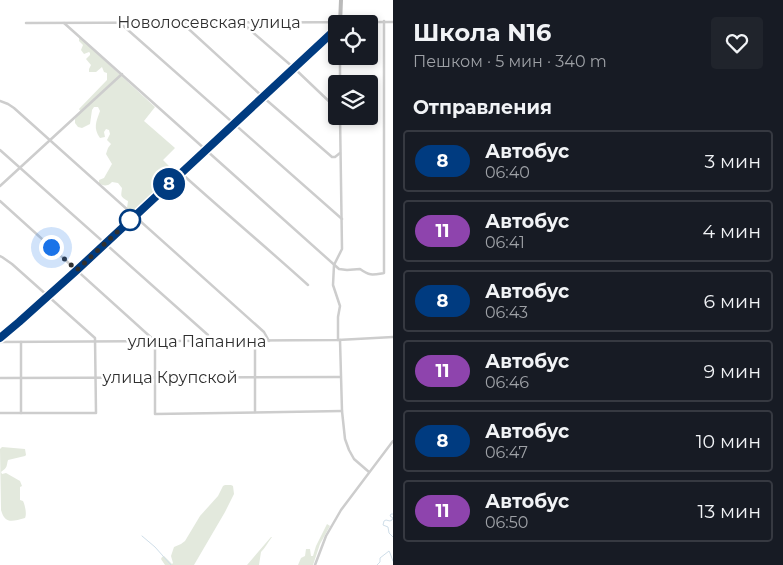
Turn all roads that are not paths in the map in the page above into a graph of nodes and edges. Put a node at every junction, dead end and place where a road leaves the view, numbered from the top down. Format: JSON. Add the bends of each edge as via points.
{"nodes":[{"id":1,"x":341,"y":0,"type":"edge"},
{"id":2,"x":340,"y":15,"type":"edge"},
{"id":3,"x":378,"y":21,"type":"edge"},
{"id":4,"x":384,"y":21,"type":"junction"},
{"id":5,"x":64,"y":22,"type":"junction"},
{"id":6,"x":182,"y":22,"type":"junction"},
{"id":7,"x":241,"y":22,"type":"junction"},
{"id":8,"x":393,"y":22,"type":"edge"},
{"id":9,"x":26,"y":23,"type":"dead end"},
{"id":10,"x":120,"y":23,"type":"junction"},
{"id":11,"x":328,"y":23,"type":"edge"},
{"id":12,"x":328,"y":36,"type":"edge"},
{"id":13,"x":294,"y":68,"type":"junction"},
{"id":14,"x":122,"y":74,"type":"junction"},
{"id":15,"x":263,"y":97,"type":"junction"},
{"id":16,"x":328,"y":100,"type":"edge"},
{"id":17,"x":0,"y":101,"type":"edge"},
{"id":18,"x":234,"y":123,"type":"junction"},
{"id":19,"x":340,"y":125,"type":"edge"},
{"id":20,"x":49,"y":141,"type":"junction"},
{"id":21,"x":0,"y":150,"type":"edge"},
{"id":22,"x":206,"y":150,"type":"junction"},
{"id":23,"x":340,"y":152,"type":"junction"},
{"id":24,"x":20,"y":167,"type":"junction"},
{"id":25,"x":181,"y":173,"type":"junction"},
{"id":26,"x":0,"y":186,"type":"edge"},
{"id":27,"x":0,"y":201,"type":"edge"},
{"id":28,"x":134,"y":216,"type":"junction"},
{"id":29,"x":342,"y":219,"type":"junction"},
{"id":30,"x":106,"y":243,"type":"junction"},
{"id":31,"x":0,"y":256,"type":"edge"},
{"id":32,"x":334,"y":265,"type":"junction"},
{"id":33,"x":77,"y":270,"type":"junction"},
{"id":34,"x":308,"y":285,"type":"dead end"},
{"id":35,"x":47,"y":296,"type":"junction"},
{"id":36,"x":393,"y":337,"type":"edge"},
{"id":37,"x":0,"y":338,"type":"edge"},
{"id":38,"x":339,"y":340,"type":"junction"},
{"id":39,"x":208,"y":341,"type":"junction"},
{"id":40,"x":255,"y":341,"type":"junction"},
{"id":41,"x":269,"y":341,"type":"junction"},
{"id":42,"x":0,"y":342,"type":"edge"},
{"id":43,"x":21,"y":342,"type":"junction"},
{"id":44,"x":96,"y":342,"type":"junction"},
{"id":45,"x":155,"y":342,"type":"junction"},
{"id":46,"x":96,"y":377,"type":"junction"},
{"id":47,"x":155,"y":377,"type":"junction"},
{"id":48,"x":255,"y":377,"type":"junction"},
{"id":49,"x":340,"y":377,"type":"junction"},
{"id":50,"x":0,"y":378,"type":"edge"},
{"id":51,"x":21,"y":378,"type":"junction"},
{"id":52,"x":342,"y":411,"type":"junction"},
{"id":53,"x":255,"y":412,"type":"junction"},
{"id":54,"x":0,"y":413,"type":"edge"},
{"id":55,"x":22,"y":413,"type":"junction"},
{"id":56,"x":393,"y":441,"type":"edge"},
{"id":57,"x":370,"y":473,"type":"junction"},
{"id":58,"x":315,"y":565,"type":"edge"}],
"edges":[{"from":1,"to":2,"type":"street"},
{"from":3,"to":4,"type":"street","name":"Новолосевская улица"},
{"from":4,"to":8,"type":"street","name":"Новолосевская улица"},
{"from":4,"to":32,"type":"street","via":[[384,272],[371,275],[360,269],[342,270]]},
{"from":5,"to":9,"type":"street","name":"Новолосевская улица"},
{"from":5,"to":10,"type":"street","name":"Новолосевская улица"},
{"from":5,"to":14,"type":"street"},
{"from":6,"to":7,"type":"street","name":"Новолосевская улица"},
{"from":6,"to":10,"type":"street","name":"Новолосевская улица"},
{"from":6,"to":15,"type":"street"},
{"from":7,"to":11,"type":"street","name":"Новолосевская улица"},
{"from":7,"to":13,"type":"street"},
{"from":10,"to":18,"type":"street"},
{"from":12,"to":13,"type":"street"},
{"from":13,"to":15,"type":"street"},
{"from":13,"to":16,"type":"street"},
{"from":14,"to":20,"type":"street"},
{"from":14,"to":22,"type":"street"},
{"from":15,"to":18,"type":"street"},
{"from":15,"to":23,"type":"street","via":[[332,158]]},
{"from":17,"to":20,"type":"street","via":[[14,108]]},
{"from":18,"to":22,"type":"street"},
{"from":18,"to":29,"type":"street"},
{"from":19,"to":23,"type":"street"},
{"from":20,"to":24,"type":"street"},
{"from":20,"to":28,"type":"street"},
{"from":21,"to":24,"type":"street"},
{"from":22,"to":25,"type":"street"},
{"from":22,"to":32,"type":"street"},
{"from":23,"to":29,"type":"street"},
{"from":24,"to":26,"type":"street"},
{"from":24,"to":30,"type":"street"},
{"from":25,"to":28,"type":"street"},
{"from":25,"to":34,"type":"street"},
{"from":27,"to":33,"type":"street"},
{"from":28,"to":30,"type":"street"},
{"from":28,"to":41,"type":"street","via":[[264,332]]},
{"from":29,"to":32,"type":"street","via":[[342,249]]},
{"from":30,"to":33,"type":"street"},
{"from":30,"to":39,"type":"street","via":[[208,335]]},
{"from":31,"to":35,"type":"street"},
{"from":32,"to":38,"type":"street","via":[[333,285],[340,306]]},
{"from":33,"to":35,"type":"street"},
{"from":33,"to":45,"type":"street"},
{"from":35,"to":37,"type":"street","via":[[19,325]]},
{"from":35,"to":44,"type":"street","via":[[96,338]]},
{"from":36,"to":38,"type":"street","name":"улица Папанина"},
{"from":38,"to":41,"type":"street","name":"улица Папанина"},
{"from":38,"to":49,"type":"street"},
{"from":39,"to":40,"type":"street","name":"улица Папанина"},
{"from":39,"to":45,"type":"street","name":"улица Папанина"},
{"from":40,"to":41,"type":"street","name":"улица Папанина"},
{"from":40,"to":48,"type":"street"},
{"from":42,"to":43,"type":"street","name":"улица Папанина"},
{"from":43,"to":44,"type":"street","name":"улица Папанина"},
{"from":43,"to":51,"type":"street"},
{"from":44,"to":45,"type":"street","name":"улица Папанина"},
{"from":44,"to":46,"type":"street"},
{"from":45,"to":47,"type":"street"},
{"from":46,"to":47,"type":"street","name":"улица Крупской"},
{"from":46,"to":51,"type":"street","name":"улица Крупской"},
{"from":46,"to":55,"type":"street","via":[[96,413]]},
{"from":47,"to":48,"type":"street","name":"улица Крупской"},
{"from":47,"to":53,"type":"street","via":[[155,414]]},
{"from":48,"to":49,"type":"street","name":"улица Крупской"},
{"from":48,"to":53,"type":"street"},
{"from":49,"to":52,"type":"street"},
{"from":50,"to":51,"type":"street","name":"улица Крупской"},
{"from":51,"to":55,"type":"street"},
{"from":52,"to":53,"type":"street"},
{"from":52,"to":57,"type":"street","via":[[349,450]]},
{"from":54,"to":55,"type":"street"},
{"from":56,"to":57,"type":"street"},
{"from":57,"to":58,"type":"street","via":[[331,527]]}]}
